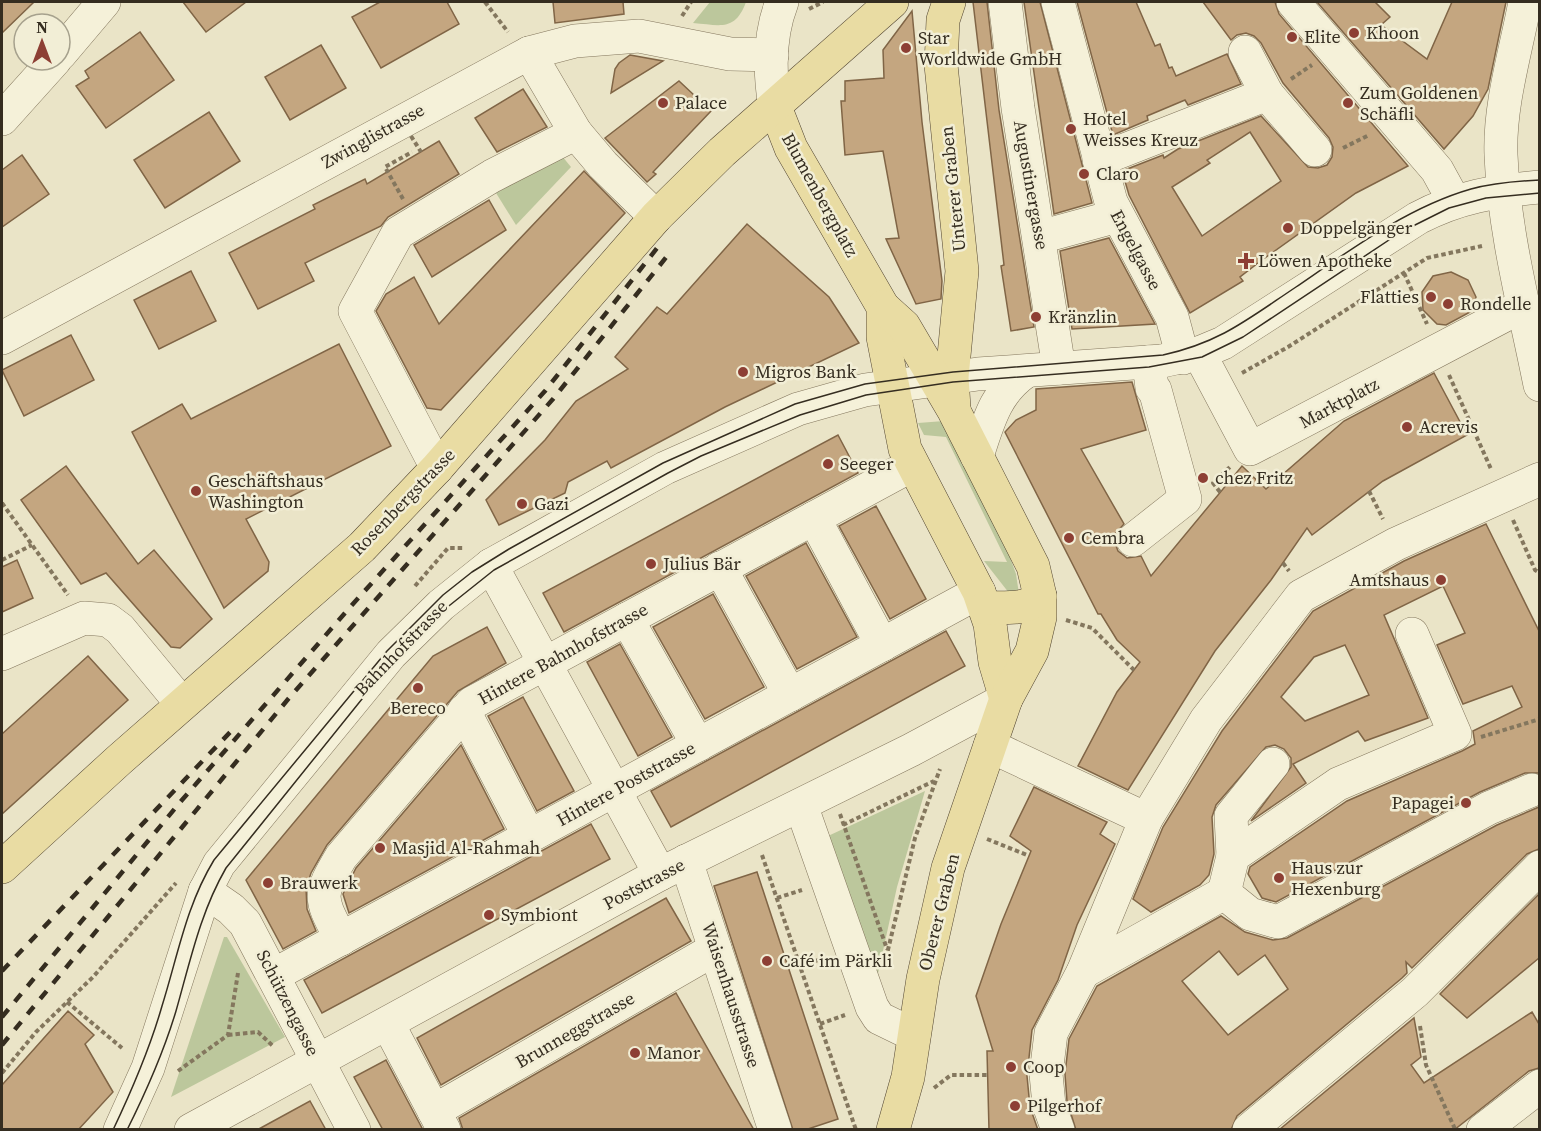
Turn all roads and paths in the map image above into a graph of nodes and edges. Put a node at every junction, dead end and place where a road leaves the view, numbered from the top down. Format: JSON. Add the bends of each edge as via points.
{"nodes":[{"id":1,"x":104,"y":2,"type":"edge"},
{"id":2,"x":485,"y":2,"type":"edge"},
{"id":3,"x":823,"y":2,"type":"edge"},
{"id":4,"x":892,"y":2,"type":"edge"},
{"id":5,"x":949,"y":2,"type":"edge"},
{"id":6,"x":1005,"y":2,"type":"edge"},
{"id":7,"x":1058,"y":2,"type":"edge"},
{"id":8,"x":1293,"y":2,"type":"edge"},
{"id":9,"x":1525,"y":2,"type":"edge"},
{"id":10,"x":792,"y":6,"type":"edge"},
{"id":11,"x":72,"y":40,"type":"edge"},
{"id":12,"x":519,"y":43,"type":"junction"},
{"id":13,"x":1245,"y":52,"type":"dead end"},
{"id":14,"x":772,"y":55,"type":"junction"},
{"id":15,"x":1320,"y":60,"type":"dead end"},
{"id":16,"x":44,"y":72,"type":"edge"},
{"id":17,"x":1276,"y":89,"type":"junction"},
{"id":18,"x":775,"y":107,"type":"junction"},
{"id":19,"x":1394,"y":117,"type":"junction"},
{"id":20,"x":2,"y":119,"type":"edge"},
{"id":21,"x":576,"y":133,"type":"junction"},
{"id":22,"x":411,"y":136,"type":"dead end"},
{"id":23,"x":424,"y":145,"type":"dead end"},
{"id":24,"x":1316,"y":150,"type":"joint"},
{"id":25,"x":421,"y":152,"type":"dead end"},
{"id":26,"x":1099,"y":160,"type":"junction"},
{"id":27,"x":1539,"y":165,"type":"edge"},
{"id":28,"x":1504,"y":179,"type":"junction"},
{"id":29,"x":1539,"y":187,"type":"edge"},
{"id":30,"x":1447,"y":197,"type":"junction"},
{"id":31,"x":1117,"y":216,"type":"junction"},
{"id":32,"x":656,"y":217,"type":"junction"},
{"id":33,"x":415,"y":220,"type":"junction"},
{"id":34,"x":1040,"y":237,"type":"junction"},
{"id":35,"x":1513,"y":240,"type":"junction"},
{"id":36,"x":1404,"y":273,"type":"junction"},
{"id":37,"x":1524,"y":305,"type":"junction"},
{"id":38,"x":883,"y":307,"type":"junction"},
{"id":39,"x":2,"y":338,"type":"edge"},
{"id":40,"x":1438,"y":350,"type":"junction"},
{"id":41,"x":1191,"y":355,"type":"junction"},
{"id":42,"x":1149,"y":362,"type":"junction"},
{"id":43,"x":1059,"y":368,"type":"junction"},
{"id":44,"x":1025,"y":372,"type":"junction"},
{"id":45,"x":944,"y":378,"type":"junction"},
{"id":46,"x":893,"y":384,"type":"junction"},
{"id":47,"x":1216,"y":384,"type":"junction"},
{"id":48,"x":1539,"y":385,"type":"edge"},
{"id":49,"x":978,"y":456,"type":"junction"},
{"id":50,"x":912,"y":465,"type":"junction"},
{"id":51,"x":437,"y":468,"type":"junction"},
{"id":52,"x":1539,"y":479,"type":"edge"},
{"id":53,"x":1503,"y":496,"type":"junction"},
{"id":54,"x":2,"y":503,"type":"edge"},
{"id":55,"x":814,"y":518,"type":"junction"},
{"id":56,"x":1133,"y":540,"type":"dead end"},
{"id":57,"x":32,"y":545,"type":"junction"},
{"id":58,"x":2,"y":560,"type":"edge"},
{"id":59,"x":1283,"y":563,"type":"dead end"},
{"id":60,"x":491,"y":565,"type":"junction"},
{"id":61,"x":720,"y":568,"type":"junction"},
{"id":62,"x":1289,"y":571,"type":"dead end"},
{"id":63,"x":1539,"y":573,"type":"edge"},
{"id":64,"x":1040,"y":596,"type":"junction"},
{"id":65,"x":70,"y":598,"type":"dead end"},
{"id":66,"x":982,"y":600,"type":"junction"},
{"id":67,"x":627,"y":619,"type":"junction"},
{"id":68,"x":1064,"y":619,"type":"dead end"},
{"id":69,"x":1412,"y":634,"type":"dead end"},
{"id":70,"x":882,"y":645,"type":"junction"},
{"id":71,"x":2,"y":654,"type":"edge"},
{"id":72,"x":546,"y":663,"type":"junction"},
{"id":73,"x":1134,"y":670,"type":"dead end"},
{"id":74,"x":789,"y":695,"type":"junction"},
{"id":75,"x":1006,"y":699,"type":"junction"},
{"id":76,"x":182,"y":704,"type":"junction"},
{"id":77,"x":464,"y":711,"type":"junction"},
{"id":78,"x":1539,"y":719,"type":"edge"},
{"id":79,"x":1455,"y":734,"type":"junction"},
{"id":80,"x":698,"y":745,"type":"junction"},
{"id":81,"x":990,"y":746,"type":"junction"},
{"id":82,"x":1273,"y":764,"type":"dead end"},
{"id":83,"x":940,"y":769,"type":"dead end"},
{"id":84,"x":934,"y":781,"type":"junction"},
{"id":85,"x":616,"y":789,"type":"junction"},
{"id":86,"x":1532,"y":790,"type":"dead end"},
{"id":87,"x":840,"y":814,"type":"dead end"},
{"id":88,"x":806,"y":819,"type":"junction"},
{"id":89,"x":1146,"y":819,"type":"junction"},
{"id":90,"x":844,"y":825,"type":"junction"},
{"id":91,"x":978,"y":835,"type":"dead end"},
{"id":92,"x":529,"y":837,"type":"junction"},
{"id":93,"x":761,"y":852,"type":"dead end"},
{"id":94,"x":1027,"y":855,"type":"dead end"},
{"id":95,"x":1233,"y":856,"type":"junction"},
{"id":96,"x":2,"y":867,"type":"edge"},
{"id":97,"x":1539,"y":867,"type":"edge"},
{"id":98,"x":673,"y":868,"type":"junction"},
{"id":99,"x":191,"y":887,"type":"junction"},
{"id":100,"x":1224,"y":893,"type":"junction"},
{"id":101,"x":341,"y":939,"type":"junction"},
{"id":102,"x":715,"y":949,"type":"junction"},
{"id":103,"x":887,"y":950,"type":"junction"},
{"id":104,"x":885,"y":960,"type":"dead end"},
{"id":105,"x":241,"y":969,"type":"dead end"},
{"id":106,"x":1083,"y":972,"type":"junction"},
{"id":107,"x":274,"y":975,"type":"junction"},
{"id":108,"x":1415,"y":992,"type":"junction"},
{"id":109,"x":67,"y":1002,"type":"junction"},
{"id":110,"x":388,"y":1024,"type":"junction"},
{"id":111,"x":228,"y":1035,"type":"junction"},
{"id":112,"x":914,"y":1035,"type":"junction"},
{"id":113,"x":274,"y":1047,"type":"dead end"},
{"id":114,"x":122,"y":1048,"type":"dead end"},
{"id":115,"x":318,"y":1062,"type":"junction"},
{"id":116,"x":2,"y":1072,"type":"edge"},
{"id":117,"x":989,"y":1075,"type":"dead end"},
{"id":118,"x":169,"y":1077,"type":"dead end"},
{"id":119,"x":1539,"y":1086,"type":"edge"},
{"id":120,"x":927,"y":1088,"type":"dead end"},
{"id":121,"x":439,"y":1120,"type":"edge"},
{"id":122,"x":120,"y":1130,"type":"edge"},
{"id":123,"x":191,"y":1130,"type":"edge"},
{"id":124,"x":354,"y":1130,"type":"edge"},
{"id":125,"x":775,"y":1130,"type":"edge"},
{"id":126,"x":856,"y":1130,"type":"edge"},
{"id":127,"x":893,"y":1130,"type":"edge"},
{"id":128,"x":1058,"y":1130,"type":"edge"},
{"id":129,"x":1250,"y":1130,"type":"edge"},
{"id":130,"x":1455,"y":1130,"type":"edge"},
{"id":131,"x":1483,"y":1130,"type":"edge"}],
"edges":[{"from":1,"to":11,"type":"street"},
{"from":2,"to":12,"type":"path"},
{"from":3,"to":10,"type":"path"},
{"from":4,"to":18,"type":"main road"},
{"from":5,"to":45,"type":"main road","name":"Unterer Graben","via":[[941,65],[962,271]]},
{"from":6,"to":34,"type":"street","name":"Augustinergasse"},
{"from":7,"to":26,"type":"street","name":"Engelgasse"},
{"from":8,"to":19,"type":"street"},
{"from":9,"to":28,"type":"street","via":[[1503,122]]},
{"from":10,"to":14,"type":"street","name":"Blumenbergplatz","via":[[775,22]]},
{"from":12,"to":14,"type":"street","name":"Zwinglistrasse","via":[[639,36],[730,54]]},
{"from":12,"to":21,"type":"street"},
{"from":12,"to":39,"type":"street","name":"Zwinglistrasse","via":[[504,64]]},
{"from":13,"to":17,"type":"street"},
{"from":14,"to":18,"type":"street","name":"Blumenbergplatz"},
{"from":15,"to":17,"type":"path"},
{"from":16,"to":20,"type":"street"},
{"from":17,"to":24,"type":"street"},
{"from":17,"to":26,"type":"street"},
{"from":18,"to":32,"type":"main road","name":"Rosenbergstrasse"},
{"from":18,"to":38,"type":"main road","name":"Blumenbergplatz","via":[[791,148]]},
{"from":19,"to":24,"type":"path","via":[[1342,148]]},
{"from":19,"to":30,"type":"street"},
{"from":21,"to":32,"type":"street"},
{"from":21,"to":33,"type":"street"},
{"from":22,"to":25,"type":"path","bridge":true},
{"from":23,"to":33,"type":"path","via":[[385,167]]},
{"from":26,"to":31,"type":"street","name":"Engelgasse"},
{"from":27,"to":28,"type":"street"},
{"from":28,"to":29,"type":"street"},
{"from":28,"to":30,"type":"street"},
{"from":28,"to":35,"type":"street"},
{"from":30,"to":41,"type":"street","via":[[1223,343]]},
{"from":31,"to":34,"type":"street"},
{"from":31,"to":41,"type":"street","name":"Engelgasse"},
{"from":32,"to":51,"type":"main road","name":"Rosenbergstrasse"},
{"from":33,"to":51,"type":"street","via":[[398,233],[355,311]]},
{"from":34,"to":43,"type":"street","name":"Augustinergasse"},
{"from":35,"to":36,"type":"path","via":[[1427,258]]},
{"from":35,"to":37,"type":"street"},
{"from":36,"to":40,"type":"path"},
{"from":36,"to":47,"type":"path","via":[[1288,347]]},
{"from":37,"to":40,"type":"street","name":"Marktplatz"},
{"from":37,"to":48,"type":"street"},
{"from":38,"to":45,"type":"main road","name":"Oberer Graben","via":[[904,326]]},
{"from":38,"to":46,"type":"main road","via":[[882,337]]},
{"from":40,"to":47,"type":"street","name":"Marktplatz","via":[[1250,449]]},
{"from":40,"to":53,"type":"path"},
{"from":41,"to":42,"type":"street"},
{"from":41,"to":47,"type":"street","name":"Marktplatz"},
{"from":42,"to":43,"type":"street"},
{"from":42,"to":56,"type":"street","via":[[1152,388],[1185,500]]},
{"from":43,"to":44,"type":"street"},
{"from":44,"to":45,"type":"street"},
{"from":44,"to":49,"type":"street","via":[[990,412]]},
{"from":45,"to":46,"type":"street","name":"Bahnhofstrasse"},
{"from":45,"to":49,"type":"main road","name":"Oberer Graben","via":[[954,411]]},
{"from":46,"to":50,"type":"main road","via":[[900,433]]},
{"from":46,"to":60,"type":"street","name":"Bahnhofstrasse","via":[[798,409],[700,451]]},
{"from":49,"to":64,"type":"main road","name":"Oberer Graben","via":[[1033,566]]},
{"from":50,"to":55,"type":"street","name":"Hintere Bahnhofstrasse"},
{"from":50,"to":66,"type":"main road"},
{"from":51,"to":76,"type":"main road","name":"Rosenbergstrasse","via":[[362,547]]},
{"from":52,"to":53,"type":"street"},
{"from":53,"to":63,"type":"path"},
{"from":53,"to":89,"type":"street","via":[[1396,544],[1301,596],[1206,720]]},
{"from":54,"to":57,"type":"path"},
{"from":55,"to":61,"type":"street","name":"Hintere Bahnhofstrasse"},
{"from":55,"to":70,"type":"street"},
{"from":57,"to":58,"type":"path"},
{"from":57,"to":65,"type":"path"},
{"from":59,"to":62,"type":"path"},
{"from":60,"to":72,"type":"street","name":"Waisenhausstrasse"},
{"from":60,"to":99,"type":"street","name":"Bahnhofstrasse","via":[[441,605],[391,654],[219,864]]},
{"from":61,"to":67,"type":"street","name":"Hintere Bahnhofstrasse"},
{"from":61,"to":74,"type":"street"},
{"from":64,"to":66,"type":"main road","via":[[1025,606]]},
{"from":64,"to":75,"type":"main road","name":"Oberer Graben","via":[[1040,618],[1032,651]]},
{"from":66,"to":70,"type":"street","name":"Hintere Poststrasse"},
{"from":66,"to":75,"type":"main road"},
{"from":67,"to":72,"type":"street","name":"Hintere Bahnhofstrasse"},
{"from":67,"to":80,"type":"street"},
{"from":68,"to":73,"type":"path","via":[[1092,628]]},
{"from":69,"to":79,"type":"street"},
{"from":70,"to":74,"type":"street","name":"Hintere Poststrasse"},
{"from":71,"to":76,"type":"street","via":[[84,618],[108,620],[120,629]]},
{"from":72,"to":77,"type":"street","name":"Hintere Bahnhofstrasse"},
{"from":72,"to":85,"type":"street","name":"Waisenhausstrasse"},
{"from":74,"to":80,"type":"street","name":"Hintere Poststrasse"},
{"from":75,"to":81,"type":"main road","name":"Oberer Graben"},
{"from":75,"to":88,"type":"street","name":"Poststrasse","via":[[911,750]]},
{"from":76,"to":96,"type":"main road","name":"Rosenbergstrasse"},
{"from":77,"to":92,"type":"street"},
{"from":77,"to":101,"type":"street","name":"Hintere Bahnhofstrasse","via":[[341,857],[325,884],[324,906]]},
{"from":78,"to":79,"type":"path","via":[[1469,740]]},
{"from":79,"to":95,"type":"street","via":[[1338,784]]},
{"from":80,"to":85,"type":"street","name":"Hintere Poststrasse"},
{"from":81,"to":89,"type":"street"},
{"from":81,"to":112,"type":"main road","name":"Oberer Graben","via":[[948,868]]},
{"from":82,"to":95,"type":"street","via":[[1231,816]]},
{"from":83,"to":84,"type":"path"},
{"from":84,"to":90,"type":"path"},
{"from":84,"to":103,"type":"path","via":[[912,848]]},
{"from":85,"to":92,"type":"street","name":"Hintere Poststrasse"},
{"from":85,"to":98,"type":"street","name":"Waisenhausstrasse"},
{"from":86,"to":100,"type":"street","via":[[1489,808],[1278,922],[1250,914]]},
{"from":87,"to":90,"type":"path"},
{"from":88,"to":90,"type":"path","via":[[820,833]]},
{"from":88,"to":98,"type":"street","name":"Poststrasse"},
{"from":88,"to":112,"type":"street","via":[[872,1007],[879,1018]]},
{"from":89,"to":106,"type":"street"},
{"from":90,"to":103,"type":"path"},
{"from":91,"to":94,"type":"path"},
{"from":92,"to":101,"type":"street","name":"Hintere Poststrasse"},
{"from":93,"to":126,"type":"path"},
{"from":95,"to":100,"type":"street"},
{"from":97,"to":108,"type":"street"},
{"from":98,"to":102,"type":"street","name":"Waisenhausstrasse"},
{"from":98,"to":110,"type":"street","name":"Poststrasse"},
{"from":99,"to":107,"type":"street","name":"Schützengasse","via":[[231,909],[245,923]]},
{"from":99,"to":109,"type":"path"},
{"from":99,"to":122,"type":"street","name":"Bahnhofstrasse","via":[[152,1058]]},
{"from":100,"to":106,"type":"street"},
{"from":101,"to":107,"type":"street","name":"Hintere Poststrasse"},
{"from":102,"to":121,"type":"street","name":"Brunneggstrasse"},
{"from":102,"to":125,"type":"street","name":"Waisenhausstrasse"},
{"from":103,"to":104,"type":"path"},
{"from":105,"to":111,"type":"path"},
{"from":106,"to":128,"type":"street","via":[[1051,1033],[1046,1074],[1049,1105]]},
{"from":107,"to":115,"type":"street","name":"Schützengasse"},
{"from":108,"to":129,"type":"street"},
{"from":108,"to":130,"type":"path","via":[[1426,1065]]},
{"from":109,"to":114,"type":"path"},
{"from":109,"to":116,"type":"path"},
{"from":110,"to":115,"type":"street","name":"Poststrasse"},
{"from":110,"to":121,"type":"street"},
{"from":111,"to":113,"type":"path","via":[[258,1032]]},
{"from":111,"to":118,"type":"path"},
{"from":112,"to":127,"type":"main road","name":"Oberer Graben","via":[[908,1077]]},
{"from":115,"to":123,"type":"street","name":"Poststrasse"},
{"from":115,"to":124,"type":"street","name":"Schützengasse"},
{"from":117,"to":120,"type":"path","via":[[951,1075],[936,1088]]},
{"from":119,"to":131,"type":"street"}]}
